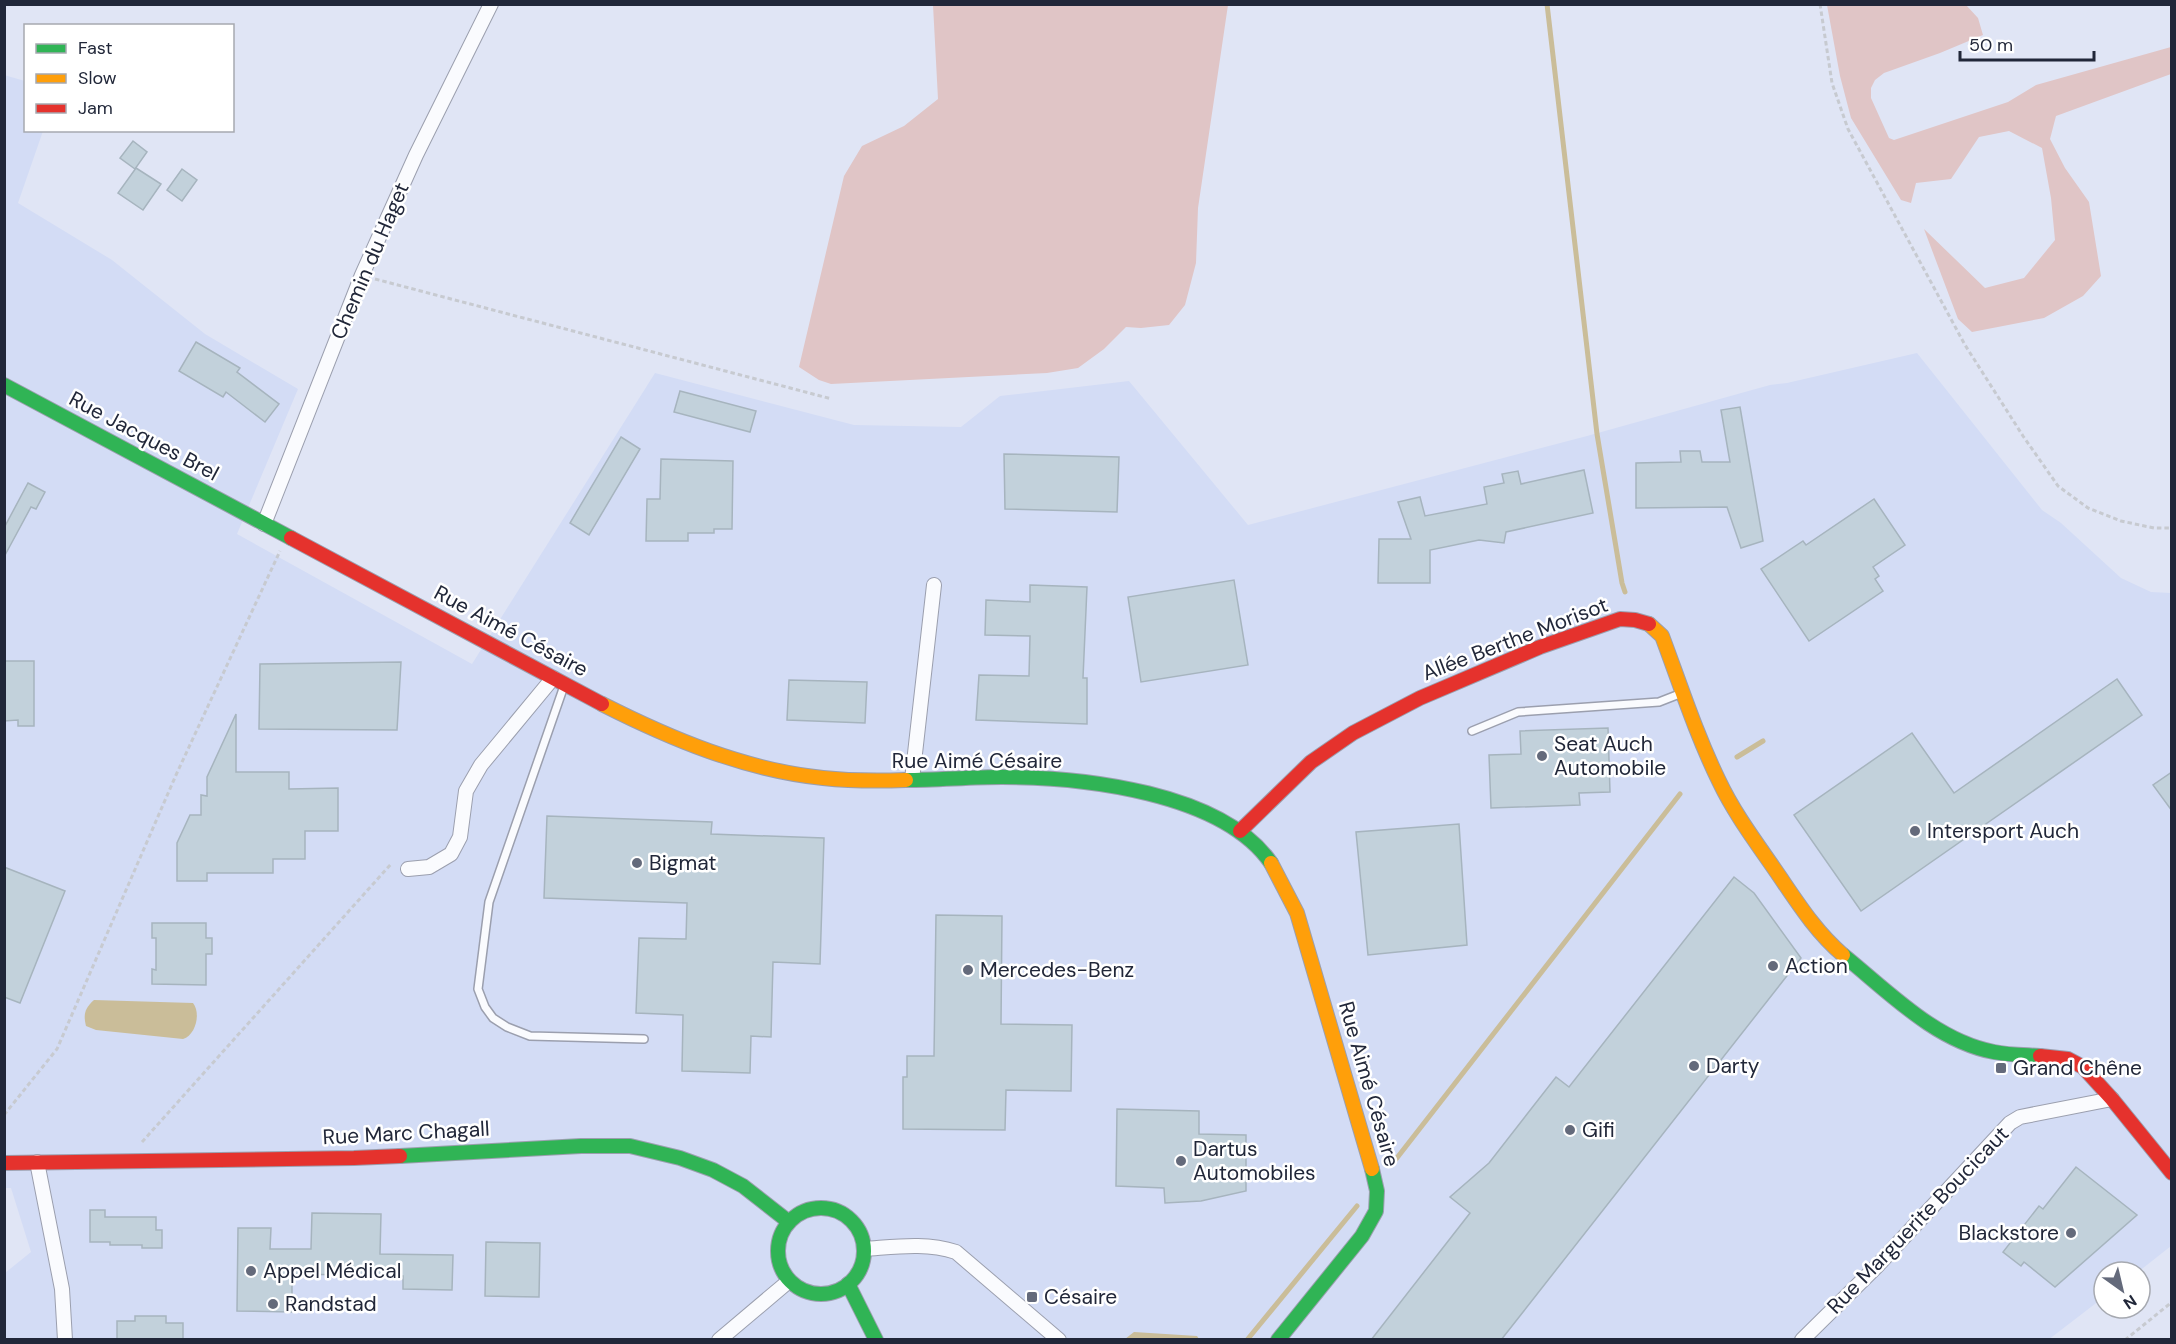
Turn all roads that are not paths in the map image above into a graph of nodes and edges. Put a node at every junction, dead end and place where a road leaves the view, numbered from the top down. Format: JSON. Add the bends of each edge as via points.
{"nodes":[{"id":1,"x":491,"y":4,"type":"edge"},
{"id":2,"x":4,"y":385,"type":"edge"},
{"id":3,"x":264,"y":524,"type":"junction"},
{"id":4,"x":934,"y":585,"type":"dead end"},
{"id":5,"x":559,"y":681,"type":"junction"},
{"id":6,"x":1683,"y":693,"type":"junction"},
{"id":7,"x":1472,"y":731,"type":"dead end"},
{"id":8,"x":912,"y":780,"type":"junction"},
{"id":9,"x":1240,"y":831,"type":"junction"},
{"id":10,"x":408,"y":869,"type":"dead end"},
{"id":11,"x":644,"y":1039,"type":"dead end"},
{"id":12,"x":2112,"y":1099,"type":"junction"},
{"id":13,"x":37,"y":1162,"type":"junction"},
{"id":14,"x":4,"y":1163,"type":"edge"},
{"id":15,"x":2172,"y":1173,"type":"edge"},
{"id":16,"x":789,"y":1222,"type":"junction"},
{"id":17,"x":864,"y":1249,"type":"junction"},
{"id":18,"x":789,"y":1281,"type":"junction"},
{"id":19,"x":848,"y":1284,"type":"junction"},
{"id":20,"x":65,"y":1340,"type":"edge"},
{"id":21,"x":719,"y":1340,"type":"edge"},
{"id":22,"x":876,"y":1340,"type":"edge"},
{"id":23,"x":1059,"y":1340,"type":"edge"},
{"id":24,"x":1278,"y":1340,"type":"edge"},
{"id":25,"x":1802,"y":1340,"type":"edge"}],
"edges":[{"from":1,"to":3,"type":"street","name":"Chemin du Haget","via":[[416,154],[362,275]]},
{"from":2,"to":3,"type":"street","name":"Rue Jacques Brel"},
{"from":3,"to":5,"type":"street","name":"Rue Aimé Césaire"},
{"from":4,"to":8,"type":"street"},
{"from":5,"to":8,"type":"street","name":"Rue Aimé Césaire","via":[[671,736],[761,768],[838,780]]},
{"from":5,"to":10,"type":"street","via":[[481,765],[466,791],[460,837],[451,854],[429,867]]},
{"from":5,"to":11,"type":"lane","via":[[489,902],[478,989],[494,1018],[530,1036]]},
{"from":6,"to":7,"type":"lane","via":[[1659,702],[1518,712]]},
{"from":6,"to":9,"type":"street","name":"Allée Berthe Morisot","via":[[1662,636],[1648,624],[1620,619],[1482,670],[1353,733],[1311,762]]},
{"from":6,"to":12,"type":"street","name":"Allée Berthe Morisot","via":[[1719,782],[1736,813],[1829,943],[1953,1038],[1993,1052],[2077,1062]]},
{"from":8,"to":9,"type":"street","name":"Rue Aimé Césaire","via":[[1031,778],[1109,787],[1204,811]]},
{"from":9,"to":24,"type":"street","name":"Rue Aimé Césaire","via":[[1269,860],[1297,913],[1377,1191],[1376,1210],[1362,1236]]},
{"from":12,"to":15,"type":"street","name":"Allée Berthe Morisot"},
{"from":12,"to":25,"type":"street","name":"Rue Marguerite Boucicaut","via":[[2020,1117],[2010,1123]]},
{"from":13,"to":14,"type":"street","name":"Rue Marc Chagall"},
{"from":13,"to":16,"type":"street","name":"Rue Marc Chagall","via":[[354,1158],[630,1146],[713,1170],[743,1186]]},
{"from":13,"to":20,"type":"street","via":[[62,1289]]},
{"from":16,"to":17,"type":"street","via":[[816,1209],[835,1211],[858,1229]]},
{"from":16,"to":18,"type":"street","via":[[778,1247],[780,1265]]},
{"from":17,"to":19,"type":"street","via":[[860,1268]]},
{"from":17,"to":23,"type":"street","via":[[919,1245],[956,1252]]},
{"from":18,"to":19,"type":"street","via":[[818,1294]]},
{"from":18,"to":21,"type":"street"},
{"from":19,"to":22,"type":"street"}]}
